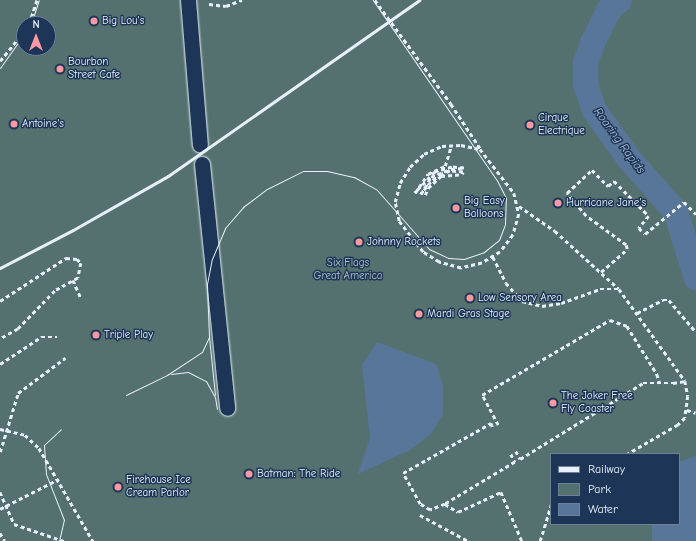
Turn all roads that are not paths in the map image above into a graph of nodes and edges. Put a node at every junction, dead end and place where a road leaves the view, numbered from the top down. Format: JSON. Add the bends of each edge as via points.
{"nodes":[{"id":1,"x":195,"y":1,"type":"edge"},
{"id":2,"x":200,"y":145,"type":"dead end"},
{"id":3,"x":202,"y":164,"type":"dead end"},
{"id":4,"x":227,"y":408,"type":"dead end"}],
"edges":[{"from":1,"to":2,"type":"lane"},
{"from":3,"to":4,"type":"lane"}]}
